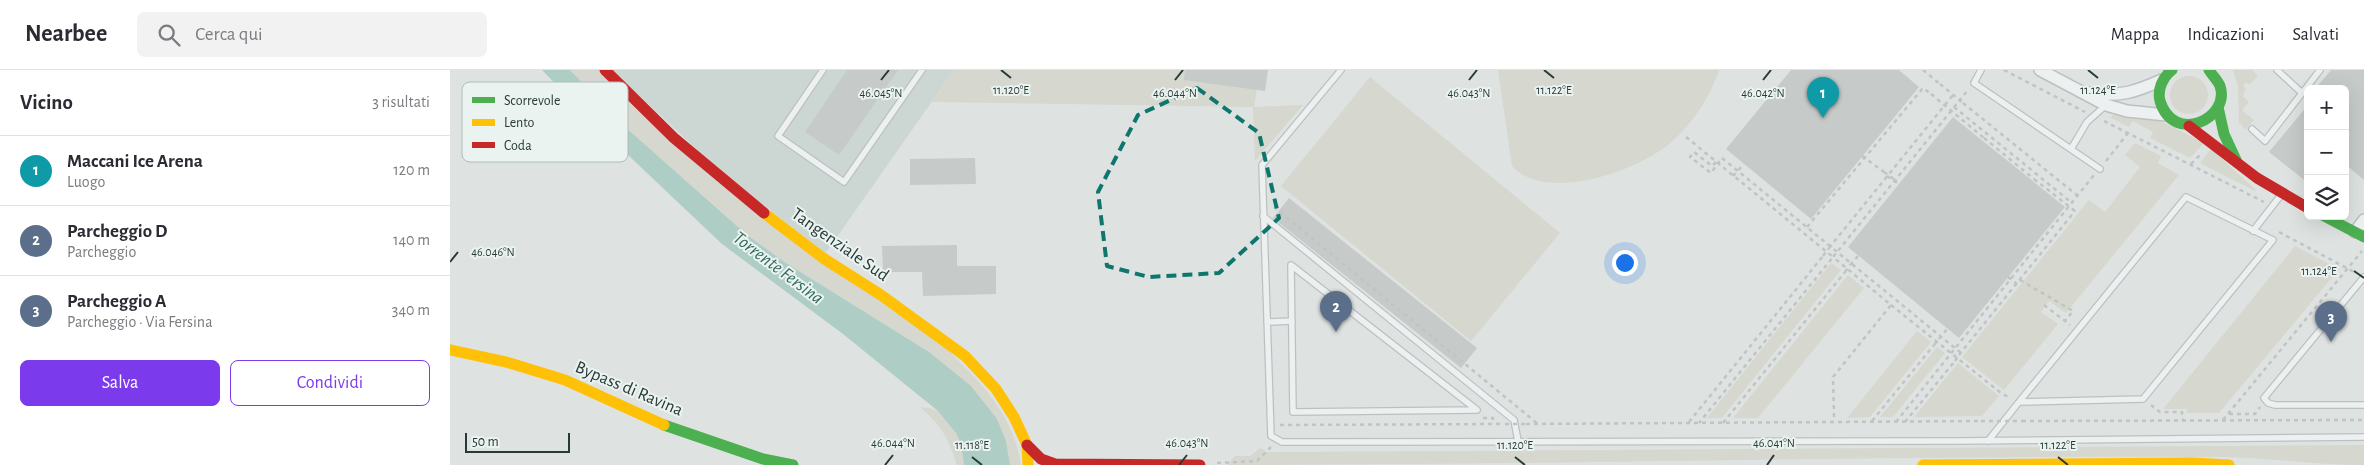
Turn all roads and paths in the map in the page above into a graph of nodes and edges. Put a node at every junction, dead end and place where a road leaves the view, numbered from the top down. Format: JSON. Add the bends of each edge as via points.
{"nodes":[{"id":1,"x":605,"y":70,"type":"edge"},
{"id":2,"x":823,"y":70,"type":"edge"},
{"id":3,"x":922,"y":70,"type":"edge"},
{"id":4,"x":1341,"y":70,"type":"edge"},
{"id":5,"x":1924,"y":70,"type":"edge"},
{"id":6,"x":1980,"y":70,"type":"edge"},
{"id":7,"x":2004,"y":70,"type":"edge"},
{"id":8,"x":2040,"y":70,"type":"edge"},
{"id":9,"x":2209,"y":70,"type":"edge"},
{"id":10,"x":2277,"y":70,"type":"edge"},
{"id":11,"x":2320,"y":70,"type":"edge"},
{"id":12,"x":2167,"y":73,"type":"edge"},
{"id":13,"x":617,"y":82,"type":"edge"},
{"id":14,"x":1974,"y":83,"type":"junction"},
{"id":15,"x":2302,"y":92,"type":"junction"},
{"id":16,"x":628,"y":93,"type":"edge"},
{"id":17,"x":2086,"y":93,"type":"junction"},
{"id":18,"x":1953,"y":95,"type":"junction"},
{"id":19,"x":1944,"y":105,"type":"junction"},
{"id":20,"x":2106,"y":105,"type":"junction"},
{"id":21,"x":1954,"y":107,"type":"junction"},
{"id":22,"x":2218,"y":107,"type":"junction"},
{"id":23,"x":2093,"y":115,"type":"junction"},
{"id":24,"x":2166,"y":115,"type":"junction"},
{"id":25,"x":2189,"y":126,"type":"junction"},
{"id":26,"x":2252,"y":130,"type":"dead end"},
{"id":27,"x":2128,"y":133,"type":"junction"},
{"id":28,"x":1686,"y":138,"type":"dead end"},
{"id":29,"x":2071,"y":149,"type":"junction"},
{"id":30,"x":2202,"y":152,"type":"dead end"},
{"id":31,"x":1862,"y":156,"type":"dead end"},
{"id":32,"x":1716,"y":162,"type":"junction"},
{"id":33,"x":2237,"y":162,"type":"junction"},
{"id":34,"x":1744,"y":164,"type":"dead end"},
{"id":35,"x":2191,"y":164,"type":"junction"},
{"id":36,"x":2100,"y":169,"type":"junction"},
{"id":37,"x":1733,"y":176,"type":"junction"},
{"id":38,"x":1888,"y":176,"type":"junction"},
{"id":39,"x":1895,"y":180,"type":"junction"},
{"id":40,"x":1898,"y":184,"type":"dead end"},
{"id":41,"x":2282,"y":194,"type":"junction"},
{"id":42,"x":2078,"y":196,"type":"junction"},
{"id":43,"x":2072,"y":203,"type":"junction"},
{"id":44,"x":2273,"y":206,"type":"junction"},
{"id":45,"x":2304,"y":206,"type":"edge"},
{"id":46,"x":1278,"y":211,"type":"dead end"},
{"id":47,"x":1263,"y":216,"type":"junction"},
{"id":48,"x":2332,"y":220,"type":"edge"},
{"id":49,"x":2364,"y":220,"type":"edge"},
{"id":50,"x":2260,"y":222,"type":"junction"},
{"id":51,"x":1807,"y":227,"type":"junction"},
{"id":52,"x":2253,"y":231,"type":"junction"},
{"id":53,"x":2360,"y":234,"type":"edge"},
{"id":54,"x":1830,"y":247,"type":"junction"},
{"id":55,"x":2355,"y":248,"type":"dead end"},
{"id":56,"x":2363,"y":252,"type":"edge"},
{"id":57,"x":1858,"y":256,"type":"dead end"},
{"id":58,"x":1832,"y":257,"type":"junction"},
{"id":59,"x":1851,"y":264,"type":"junction"},
{"id":60,"x":2349,"y":268,"type":"junction"},
{"id":61,"x":2008,"y":277,"type":"dead end"},
{"id":62,"x":2364,"y":277,"type":"edge"},
{"id":63,"x":2020,"y":280,"type":"junction"},
{"id":64,"x":2016,"y":284,"type":"junction"},
{"id":65,"x":1891,"y":305,"type":"junction"},
{"id":66,"x":2044,"y":305,"type":"dead end"},
{"id":67,"x":2062,"y":319,"type":"dead end"},
{"id":68,"x":1292,"y":321,"type":"junction"},
{"id":69,"x":2065,"y":321,"type":"dead end"},
{"id":70,"x":1267,"y":322,"type":"junction"},
{"id":71,"x":1948,"y":328,"type":"dead end"},
{"id":72,"x":1940,"y":338,"type":"junction"},
{"id":73,"x":450,"y":350,"type":"edge"},
{"id":74,"x":1951,"y":353,"type":"junction"},
{"id":75,"x":1960,"y":354,"type":"junction"},
{"id":76,"x":450,"y":359,"type":"edge"},
{"id":77,"x":2001,"y":393,"type":"dead end"},
{"id":78,"x":2019,"y":402,"type":"junction"},
{"id":79,"x":2364,"y":405,"type":"edge"},
{"id":80,"x":2160,"y":412,"type":"dead end"},
{"id":81,"x":2229,"y":414,"type":"junction"},
{"id":82,"x":2254,"y":414,"type":"dead end"},
{"id":83,"x":1482,"y":418,"type":"dead end"},
{"id":84,"x":1834,"y":418,"type":"dead end"},
{"id":85,"x":2183,"y":420,"type":"junction"},
{"id":86,"x":2223,"y":420,"type":"junction"},
{"id":87,"x":2364,"y":420,"type":"edge"},
{"id":88,"x":1872,"y":422,"type":"junction"},
{"id":89,"x":1896,"y":422,"type":"junction"},
{"id":90,"x":1905,"y":422,"type":"junction"},
{"id":91,"x":1688,"y":423,"type":"junction"},
{"id":92,"x":1699,"y":423,"type":"junction"},
{"id":93,"x":1723,"y":423,"type":"junction"},
{"id":94,"x":1493,"y":424,"type":"junction"},
{"id":95,"x":1538,"y":424,"type":"junction"},
{"id":96,"x":1271,"y":425,"type":"junction"},
{"id":97,"x":2364,"y":437,"type":"edge"},
{"id":98,"x":1277,"y":439,"type":"junction"},
{"id":99,"x":1518,"y":441,"type":"junction"},
{"id":100,"x":1988,"y":441,"type":"junction"},
{"id":101,"x":1027,"y":445,"type":"junction"},
{"id":102,"x":1199,"y":464,"type":"edge"},
{"id":103,"x":745,"y":465,"type":"edge"},
{"id":104,"x":793,"y":465,"type":"edge"},
{"id":105,"x":1028,"y":465,"type":"edge"},
{"id":106,"x":1923,"y":465,"type":"edge"},
{"id":107,"x":2228,"y":465,"type":"edge"}],
"edges":[{"from":1,"to":13,"type":"main road","name":"Tangenziale Sud"},
{"from":2,"to":3,"type":"lane","via":[[778,136],[844,182]]},
{"from":4,"to":47,"type":"lane","via":[[1262,165]]},
{"from":5,"to":18,"type":"path","bridge":true},
{"from":6,"to":14,"type":"lane"},
{"from":7,"to":23,"type":"path"},
{"from":8,"to":17,"type":"street"},
{"from":9,"to":22,"type":"main road","via":[[2219,83]]},
{"from":10,"to":15,"type":"lane"},
{"from":11,"to":15,"type":"lane"},
{"from":12,"to":17,"type":"street","via":[[2132,93],[2111,96]]},
{"from":12,"to":24,"type":"main road","via":[[2159,98]]},
{"from":14,"to":21,"type":"path"},
{"from":14,"to":29,"type":"lane"},
{"from":15,"to":26,"type":"lane","via":[[2266,141]]},
{"from":16,"to":101,"type":"main road","name":"Tangenziale Sud","via":[[734,190],[823,258],[966,356],[996,389]]},
{"from":17,"to":20,"type":"street"},
{"from":18,"to":19,"type":"path"},
{"from":18,"to":42,"type":"path","bridge":true},
{"from":19,"to":38,"type":"path"},
{"from":19,"to":51,"type":"path","bridge":true,"via":[[1922,88]]},
{"from":19,"to":63,"type":"path","bridge":true,"via":[[2075,211]]},
{"from":20,"to":23,"type":"lane"},
{"from":20,"to":24,"type":"street"},
{"from":21,"to":39,"type":"path"},
{"from":21,"to":43,"type":"path"},
{"from":22,"to":25,"type":"main road","via":[[2206,121]]},
{"from":22,"to":33,"type":"main road","via":[[2224,134]]},
{"from":23,"to":27,"type":"path"},
{"from":23,"to":29,"type":"lane"},
{"from":24,"to":25,"type":"main road"},
{"from":25,"to":33,"type":"main road"},
{"from":27,"to":35,"type":"path"},
{"from":27,"to":36,"type":"path"},
{"from":28,"to":32,"type":"path"},
{"from":29,"to":36,"type":"lane"},
{"from":30,"to":35,"type":"path"},
{"from":31,"to":39,"type":"path","bridge":true},
{"from":32,"to":37,"type":"path"},
{"from":32,"to":51,"type":"path","via":[[1712,166],[1694,152],[1690,157],[1711,173],[1722,158]]},
{"from":33,"to":41,"type":"main road"},
{"from":34,"to":37,"type":"path"},
{"from":35,"to":44,"type":"path"},
{"from":36,"to":42,"type":"path"},
{"from":37,"to":58,"type":"path"},
{"from":38,"to":40,"type":"path","bridge":true},
{"from":38,"to":54,"type":"path"},
{"from":39,"to":58,"type":"path"},
{"from":41,"to":44,"type":"lane"},
{"from":41,"to":45,"type":"main road"},
{"from":42,"to":43,"type":"path"},
{"from":43,"to":74,"type":"path"},
{"from":44,"to":50,"type":"lane"},
{"from":46,"to":95,"type":"path"},
{"from":47,"to":70,"type":"lane"},
{"from":47,"to":99,"type":"lane","via":[[1514,420]]},
{"from":48,"to":53,"type":"main road"},
{"from":49,"to":53,"type":"street"},
{"from":50,"to":52,"type":"lane"},
{"from":50,"to":60,"type":"path"},
{"from":51,"to":54,"type":"path"},
{"from":52,"to":78,"type":"lane","via":[[2186,197]]},
{"from":52,"to":78,"type":"lane","via":[[2273,240],[2143,399]]},
{"from":54,"to":59,"type":"path"},
{"from":54,"to":91,"type":"path","bridge":true},
{"from":55,"to":56,"type":"path"},
{"from":56,"to":60,"type":"path"},
{"from":57,"to":59,"type":"path"},
{"from":58,"to":65,"type":"path"},
{"from":58,"to":92,"type":"path"},
{"from":59,"to":72,"type":"path"},
{"from":59,"to":93,"type":"path","bridge":true},
{"from":60,"to":81,"type":"path"},
{"from":61,"to":64,"type":"path","bridge":true},
{"from":62,"to":79,"type":"lane","via":[[2264,398],[2275,405]]},
{"from":63,"to":64,"type":"path"},
{"from":63,"to":69,"type":"path","via":[[2073,311]]},
{"from":64,"to":75,"type":"path"},
{"from":65,"to":74,"type":"path"},
{"from":65,"to":84,"type":"path","via":[[1833,377]]},
{"from":66,"to":67,"type":"path"},
{"from":68,"to":68,"type":"lane","via":[[1291,265],[1477,410],[1293,412]]},
{"from":68,"to":70,"type":"lane"},
{"from":70,"to":96,"type":"lane"},
{"from":71,"to":72,"type":"path"},
{"from":72,"to":75,"type":"path"},
{"from":72,"to":88,"type":"path","bridge":true},
{"from":73,"to":104,"type":"main road","name":"Bypass di Ravina","via":[[506,362],[565,380],[664,425],[763,459]]},
{"from":74,"to":77,"type":"path"},
{"from":74,"to":89,"type":"path"},
{"from":75,"to":90,"type":"path","bridge":true},
{"from":76,"to":103,"type":"main road","name":"Bypass di Ravina","via":[[554,385],[661,434]]},
{"from":78,"to":100,"type":"lane"},
{"from":80,"to":85,"type":"path","via":[[2182,412]]},
{"from":81,"to":82,"type":"path"},
{"from":81,"to":86,"type":"path"},
{"from":83,"to":94,"type":"path","via":[[1493,418]]},
{"from":85,"to":86,"type":"path"},
{"from":85,"to":90,"type":"path","bridge":true},
{"from":86,"to":87,"type":"path"},
{"from":88,"to":89,"type":"path"},
{"from":88,"to":93,"type":"path"},
{"from":89,"to":90,"type":"path"},
{"from":91,"to":92,"type":"path"},
{"from":91,"to":95,"type":"path"},
{"from":92,"to":93,"type":"path"},
{"from":94,"to":95,"type":"path","bridge":true},
{"from":94,"to":96,"type":"path"},
{"from":96,"to":98,"type":"lane","via":[[1271,436]]},
{"from":97,"to":100,"type":"lane"},
{"from":98,"to":99,"type":"lane","via":[[1282,442]]},
{"from":98,"to":102,"type":"path","via":[[1257,461]]},
{"from":99,"to":100,"type":"lane"},
{"from":101,"to":102,"type":"main road","via":[[1041,459],[1055,464]]},
{"from":101,"to":105,"type":"main road","name":"Tangenziale Sud"},
{"from":106,"to":107,"type":"main road"}]}
